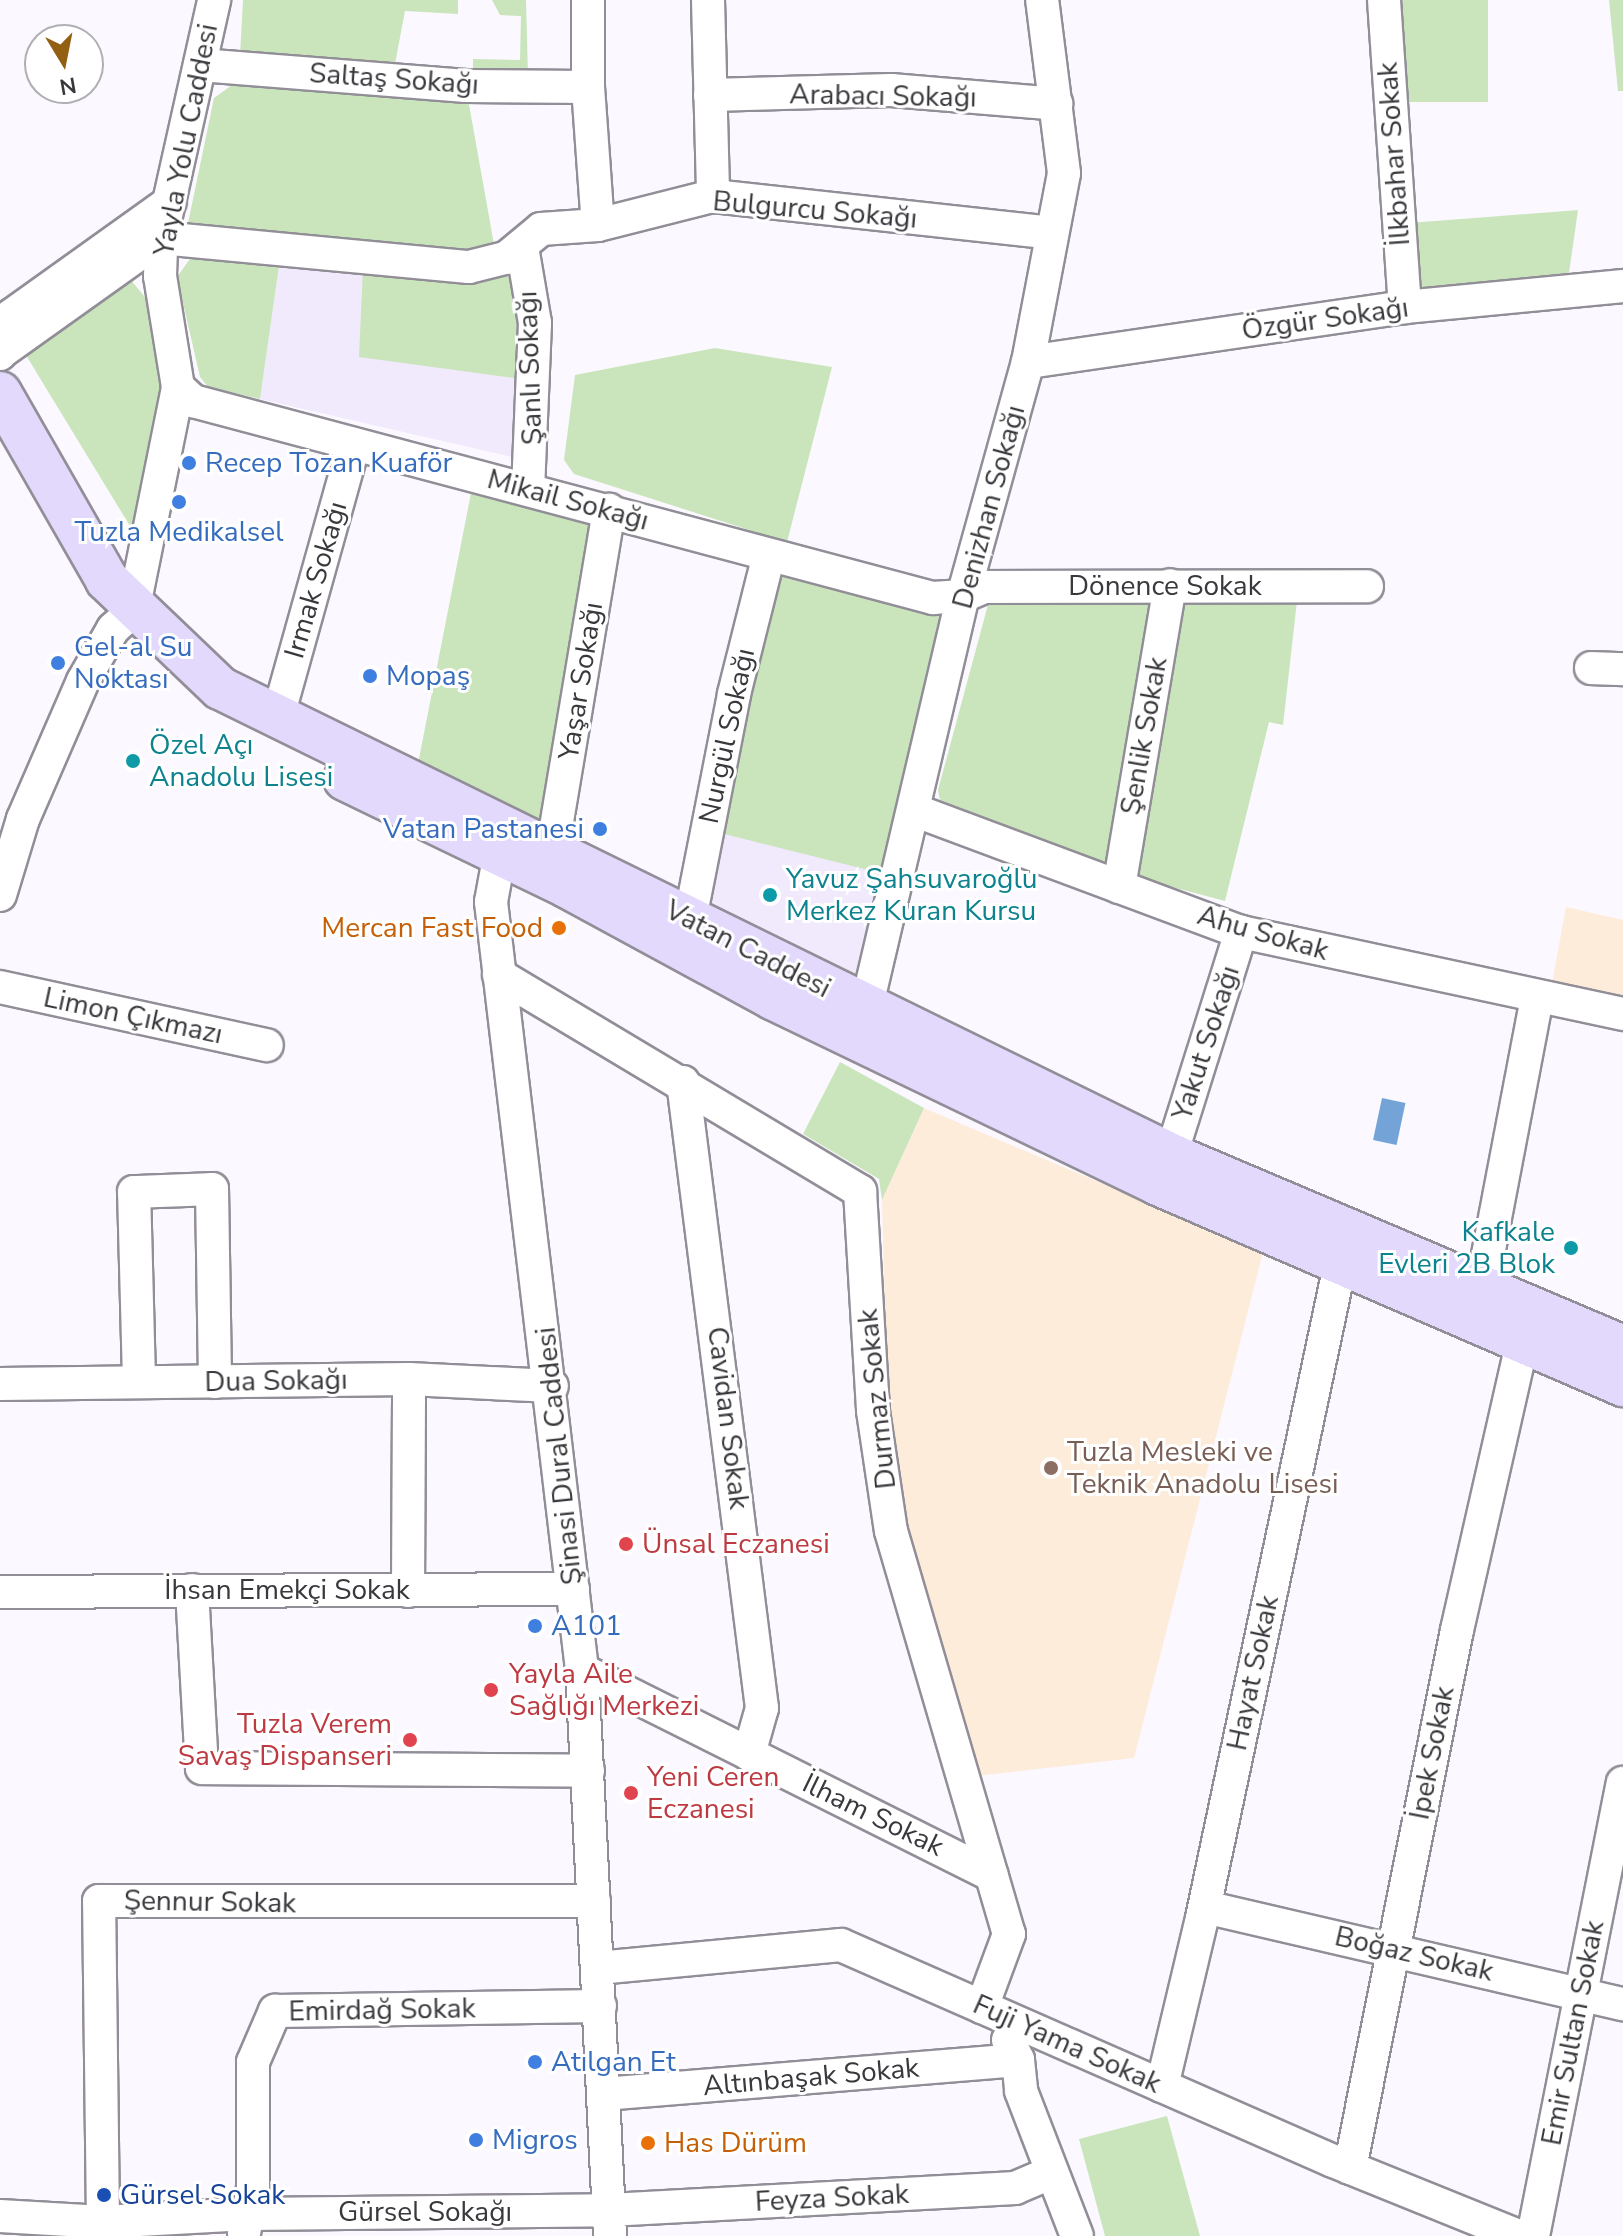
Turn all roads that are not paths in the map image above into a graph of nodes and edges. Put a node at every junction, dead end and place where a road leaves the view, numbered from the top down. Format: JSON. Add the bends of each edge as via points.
{"nodes":[{"id":1,"x":214,"y":0,"type":"edge"},
{"id":2,"x":588,"y":0,"type":"edge"},
{"id":3,"x":708,"y":0,"type":"edge"},
{"id":4,"x":1042,"y":0,"type":"edge"},
{"id":5,"x":1384,"y":0,"type":"edge"},
{"id":6,"x":200,"y":65,"type":"junction"},
{"id":7,"x":588,"y":87,"type":"junction"},
{"id":8,"x":710,"y":95,"type":"junction"},
{"id":9,"x":1056,"y":104,"type":"junction"},
{"id":10,"x":713,"y":196,"type":"junction"},
{"id":11,"x":170,"y":202,"type":"junction"},
{"id":12,"x":598,"y":225,"type":"junction"},
{"id":13,"x":1052,"y":233,"type":"junction"},
{"id":14,"x":161,"y":238,"type":"junction"},
{"id":15,"x":522,"y":247,"type":"junction"},
{"id":16,"x":1623,"y":286,"type":"edge"},
{"id":17,"x":1405,"y":307,"type":"junction"},
{"id":18,"x":6,"y":319,"type":"edge"},
{"id":19,"x":0,"y":353,"type":"edge"},
{"id":20,"x":1028,"y":362,"type":"junction"},
{"id":21,"x":178,"y":387,"type":"junction"},
{"id":22,"x":0,"y":393,"type":"edge"},
{"id":23,"x":354,"y":444,"type":"junction"},
{"id":24,"x":0,"y":447,"type":"edge"},
{"id":25,"x":528,"y":489,"type":"junction"},
{"id":26,"x":609,"y":510,"type":"junction"},
{"id":27,"x":769,"y":555,"type":"junction"},
{"id":28,"x":1170,"y":585,"type":"junction"},
{"id":29,"x":1367,"y":586,"type":"dead end"},
{"id":30,"x":963,"y":596,"type":"junction"},
{"id":31,"x":123,"y":620,"type":"junction"},
{"id":32,"x":278,"y":716,"type":"junction"},
{"id":33,"x":914,"y":810,"type":"junction"},
{"id":34,"x":11,"y":815,"type":"edge"},
{"id":35,"x":501,"y":840,"type":"junction"},
{"id":36,"x":552,"y":851,"type":"junction"},
{"id":37,"x":1119,"y":887,"type":"junction"},
{"id":38,"x":0,"y":895,"type":"edge"},
{"id":39,"x":690,"y":919,"type":"junction"},
{"id":40,"x":1241,"y":932,"type":"junction"},
{"id":41,"x":499,"y":975,"type":"junction"},
{"id":42,"x":0,"y":987,"type":"edge"},
{"id":43,"x":1537,"y":999,"type":"junction"},
{"id":44,"x":866,"y":1009,"type":"junction"},
{"id":45,"x":1623,"y":1014,"type":"edge"},
{"id":46,"x":267,"y":1045,"type":"dead end"},
{"id":47,"x":683,"y":1082,"type":"junction"},
{"id":48,"x":1171,"y":1155,"type":"junction"},
{"id":49,"x":1341,"y":1260,"type":"junction"},
{"id":50,"x":1482,"y":1286,"type":"junction"},
{"id":51,"x":1523,"y":1340,"type":"junction"},
{"id":52,"x":1623,"y":1347,"type":"edge"},
{"id":53,"x":409,"y":1379,"type":"junction"},
{"id":54,"x":139,"y":1380,"type":"junction"},
{"id":55,"x":215,"y":1382,"type":"junction"},
{"id":56,"x":0,"y":1384,"type":"edge"},
{"id":57,"x":1623,"y":1385,"type":"edge"},
{"id":58,"x":552,"y":1386,"type":"junction"},
{"id":59,"x":573,"y":1589,"type":"junction"},
{"id":60,"x":192,"y":1590,"type":"junction"},
{"id":61,"x":408,"y":1591,"type":"junction"},
{"id":62,"x":0,"y":1592,"type":"edge"},
{"id":63,"x":582,"y":1670,"type":"junction"},
{"id":64,"x":749,"y":1754,"type":"junction"},
{"id":65,"x":588,"y":1771,"type":"junction"},
{"id":66,"x":1623,"y":1783,"type":"edge"},
{"id":67,"x":992,"y":1875,"type":"junction"},
{"id":68,"x":594,"y":1901,"type":"junction"},
{"id":69,"x":1205,"y":1907,"type":"junction"},
{"id":70,"x":1393,"y":1948,"type":"junction"},
{"id":71,"x":598,"y":1968,"type":"junction"},
{"id":72,"x":1581,"y":1995,"type":"junction"},
{"id":73,"x":1623,"y":2004,"type":"edge"},
{"id":74,"x":600,"y":2006,"type":"junction"},
{"id":75,"x":989,"y":2010,"type":"junction"},
{"id":76,"x":1018,"y":2060,"type":"junction"},
{"id":77,"x":1162,"y":2086,"type":"junction"},
{"id":78,"x":604,"y":2094,"type":"junction"},
{"id":79,"x":1350,"y":2168,"type":"junction"},
{"id":80,"x":1051,"y":2173,"type":"junction"},
{"id":81,"x":0,"y":2216,"type":"edge"},
{"id":82,"x":103,"y":2222,"type":"junction"},
{"id":83,"x":610,"y":2223,"type":"edge"},
{"id":84,"x":245,"y":2225,"type":"edge"},
{"id":85,"x":1077,"y":2236,"type":"edge"},
{"id":86,"x":1519,"y":2236,"type":"edge"},
{"id":87,"x":1533,"y":2236,"type":"edge"}],
"edges":[{"from":1,"to":6,"type":"street","name":"Yayla Yolu Caddesi"},
{"from":2,"to":7,"type":"street"},
{"from":3,"to":8,"type":"street"},
{"from":4,"to":9,"type":"street","name":"Denizhan Sokağı"},
{"from":5,"to":17,"type":"street","name":"İlkbahar Sokak"},
{"from":6,"to":7,"type":"street","name":"Saltaş Sokağı","via":[[466,86]]},
{"from":6,"to":11,"type":"street","name":"Yayla Yolu Caddesi"},
{"from":7,"to":12,"type":"street"},
{"from":8,"to":9,"type":"street","name":"Arabacı Sokağı","via":[[891,90]]},
{"from":8,"to":10,"type":"street"},
{"from":9,"to":13,"type":"street","name":"Denizhan Sokağı","via":[[1064,173]]},
{"from":10,"to":12,"type":"street","name":"Bulgurcu Sokağı"},
{"from":10,"to":13,"type":"street","name":"Bulgurcu Sokağı"},
{"from":11,"to":14,"type":"street","name":"Yayla Yolu Caddesi"},
{"from":11,"to":18,"type":"street"},
{"from":12,"to":15,"type":"street","name":"Bulgurcu Sokağı","via":[[541,229]]},
{"from":13,"to":20,"type":"street","name":"Denizhan Sokağı"},
{"from":14,"to":15,"type":"street","name":"Bulgurcu Sokağı","via":[[469,267],[506,258]]},
{"from":14,"to":19,"type":"street"},
{"from":14,"to":21,"type":"street","name":"Yayla Yolu Caddesi","via":[[160,276]]},
{"from":15,"to":25,"type":"street","name":"Şanlı Sokağı","via":[[535,323]]},
{"from":16,"to":17,"type":"street","name":"Özgür Sokağı"},
{"from":17,"to":20,"type":"street","name":"Özgür Sokağı"},
{"from":18,"to":19,"type":"street"},
{"from":20,"to":30,"type":"street","name":"Denizhan Sokağı"},
{"from":21,"to":23,"type":"street","name":"Mikail Sokağı","via":[[193,401]]},
{"from":21,"to":31,"type":"street","name":"Yayla Yolu Caddesi"},
{"from":22,"to":31,"type":"main road","name":"Vatan Caddesi","via":[[107,580]]},
{"from":23,"to":25,"type":"street","name":"Mikail Sokağı"},
{"from":23,"to":32,"type":"street","name":"Irmak Sokağı"},
{"from":24,"to":31,"type":"main road","name":"Vatan Caddesi","via":[[91,605]]},
{"from":25,"to":26,"type":"street","name":"Mikail Sokağı"},
{"from":26,"to":27,"type":"street","name":"Mikail Sokağı"},
{"from":26,"to":36,"type":"street","name":"Yaşar Sokağı"},
{"from":27,"to":30,"type":"street","name":"Mikail Sokağı","via":[[933,598]]},
{"from":27,"to":39,"type":"street","name":"Nurgül Sokağı","via":[[734,694]]},
{"from":28,"to":29,"type":"street","name":"Dönence Sokak"},
{"from":28,"to":30,"type":"street","name":"Dönence Sokak","via":[[984,587]]},
{"from":28,"to":37,"type":"street","name":"Şenlik Sokak"},
{"from":30,"to":33,"type":"street","name":"Denizhan Sokağı"},
{"from":31,"to":32,"type":"main road","name":"Vatan Caddesi","via":[[220,688]]},
{"from":31,"to":34,"type":"street","name":"Yayla Yolu Caddesi"},
{"from":31,"to":35,"type":"main road","name":"Vatan Caddesi","via":[[194,704]]},
{"from":32,"to":35,"type":"main road","name":"Vatan Caddesi"},
{"from":33,"to":37,"type":"street","name":"Ahu Sokak"},
{"from":33,"to":44,"type":"street","name":"Denizhan Sokağı"},
{"from":34,"to":38,"type":"street","name":"Yayla Yolu Caddesi"},
{"from":35,"to":36,"type":"main road","name":"Vatan Caddesi"},
{"from":35,"to":41,"type":"street","name":"Şinasi Dural Caddesi","via":[[491,902]]},
{"from":35,"to":49,"type":"main road","name":"Vatan Caddesi","via":[[949,1084],[1158,1184]]},
{"from":36,"to":39,"type":"main road","name":"Vatan Caddesi"},
{"from":37,"to":40,"type":"street","name":"Ahu Sokak"},
{"from":39,"to":44,"type":"main road","name":"Vatan Caddesi"},
{"from":40,"to":43,"type":"street","name":"Ahu Sokak"},
{"from":40,"to":48,"type":"street","name":"Yakut Sokağı"},
{"from":41,"to":47,"type":"street","name":"Durmaz Sokak"},
{"from":41,"to":58,"type":"street","name":"Şinasi Dural Caddesi"},
{"from":42,"to":46,"type":"street","name":"Limon Çıkmazı"},
{"from":43,"to":45,"type":"street","name":"Ahu Sokak"},
{"from":43,"to":50,"type":"street"},
{"from":44,"to":48,"type":"main road","name":"Vatan Caddesi"},
{"from":47,"to":64,"type":"street","name":"Cavidan Sokak","via":[[762,1708]]},
{"from":47,"to":67,"type":"street","name":"Durmaz Sokak","via":[[860,1191],[873,1411],[891,1531]]},
{"from":48,"to":50,"type":"main road","name":"Vatan Caddesi"},
{"from":49,"to":51,"type":"main road","name":"Vatan Caddesi"},
{"from":49,"to":69,"type":"street","name":"Hayat Sokak"},
{"from":50,"to":52,"type":"main road","name":"Vatan Caddesi"},
{"from":51,"to":57,"type":"main road","name":"Vatan Caddesi"},
{"from":51,"to":70,"type":"street","name":"İpek Sokak"},
{"from":53,"to":55,"type":"street","name":"Dua Sokağı"},
{"from":53,"to":58,"type":"street","name":"Dua Sokağı"},
{"from":53,"to":61,"type":"street"},
{"from":54,"to":55,"type":"street","name":"Dua Sokağı"},
{"from":54,"to":55,"type":"street","via":[[134,1192],[212,1189]]},
{"from":54,"to":56,"type":"street","name":"Dua Sokağı"},
{"from":58,"to":59,"type":"street","name":"Şinasi Dural Caddesi"},
{"from":59,"to":61,"type":"street","name":"İhsan Emekçi Sokak"},
{"from":59,"to":63,"type":"street","name":"Şinasi Dural Caddesi"},
{"from":60,"to":61,"type":"street","name":"İhsan Emekçi Sokak"},
{"from":60,"to":62,"type":"street","name":"İhsan Emekçi Sokak"},
{"from":60,"to":65,"type":"street","via":[[202,1768]]},
{"from":63,"to":64,"type":"street","name":"İlham Sokak"},
{"from":63,"to":65,"type":"street","name":"Şinasi Dural Caddesi"},
{"from":64,"to":67,"type":"street","name":"İlham Sokak"},
{"from":65,"to":68,"type":"street","name":"Şinasi Dural Caddesi"},
{"from":66,"to":72,"type":"street","name":"Emir Sultan Sokak"},
{"from":67,"to":75,"type":"street","name":"Durmaz Sokak","via":[[1009,1934]]},
{"from":68,"to":71,"type":"street","name":"Şinasi Dural Caddesi"},
{"from":68,"to":82,"type":"street","name":"Şennur Sokak","via":[[99,1901]]},
{"from":69,"to":70,"type":"street","name":"Boğaz Sokak"},
{"from":69,"to":77,"type":"street","name":"Hayat Sokak"},
{"from":70,"to":72,"type":"street","name":"Boğaz Sokak"},
{"from":70,"to":79,"type":"street","name":"İpek Sokak"},
{"from":71,"to":74,"type":"street","name":"Şinasi Dural Caddesi"},
{"from":71,"to":75,"type":"street","name":"Fuji Yama Sokak","via":[[841,1945]]},
{"from":72,"to":73,"type":"street","name":"Boğaz Sokak"},
{"from":72,"to":87,"type":"street","name":"Emir Sultan Sokak"},
{"from":74,"to":78,"type":"street","name":"Şinasi Dural Caddesi"},
{"from":74,"to":84,"type":"street","name":"Emirdağ Sokak","via":[[275,2011],[253,2062],[253,2188]]},
{"from":75,"to":76,"type":"street"},
{"from":75,"to":77,"type":"street","name":"Fuji Yama Sokak"},
{"from":76,"to":78,"type":"street","name":"Altınbaşak Sokak"},
{"from":76,"to":80,"type":"street","via":[[1021,2091]]},
{"from":77,"to":79,"type":"street","name":"Fuji Yama Sokak"},
{"from":78,"to":83,"type":"street","name":"Şinasi Dural Caddesi"},
{"from":79,"to":86,"type":"street","name":"Fuji Yama Sokak"},
{"from":80,"to":83,"type":"street","name":"Feyza Sokak","via":[[1015,2188]]},
{"from":80,"to":85,"type":"street"},
{"from":81,"to":82,"type":"street","name":"Gürsel Sokağı"},
{"from":82,"to":84,"type":"street","name":"Gürsel Sokağı"},
{"from":83,"to":84,"type":"street","name":"Gürsel Sokağı"}]}
